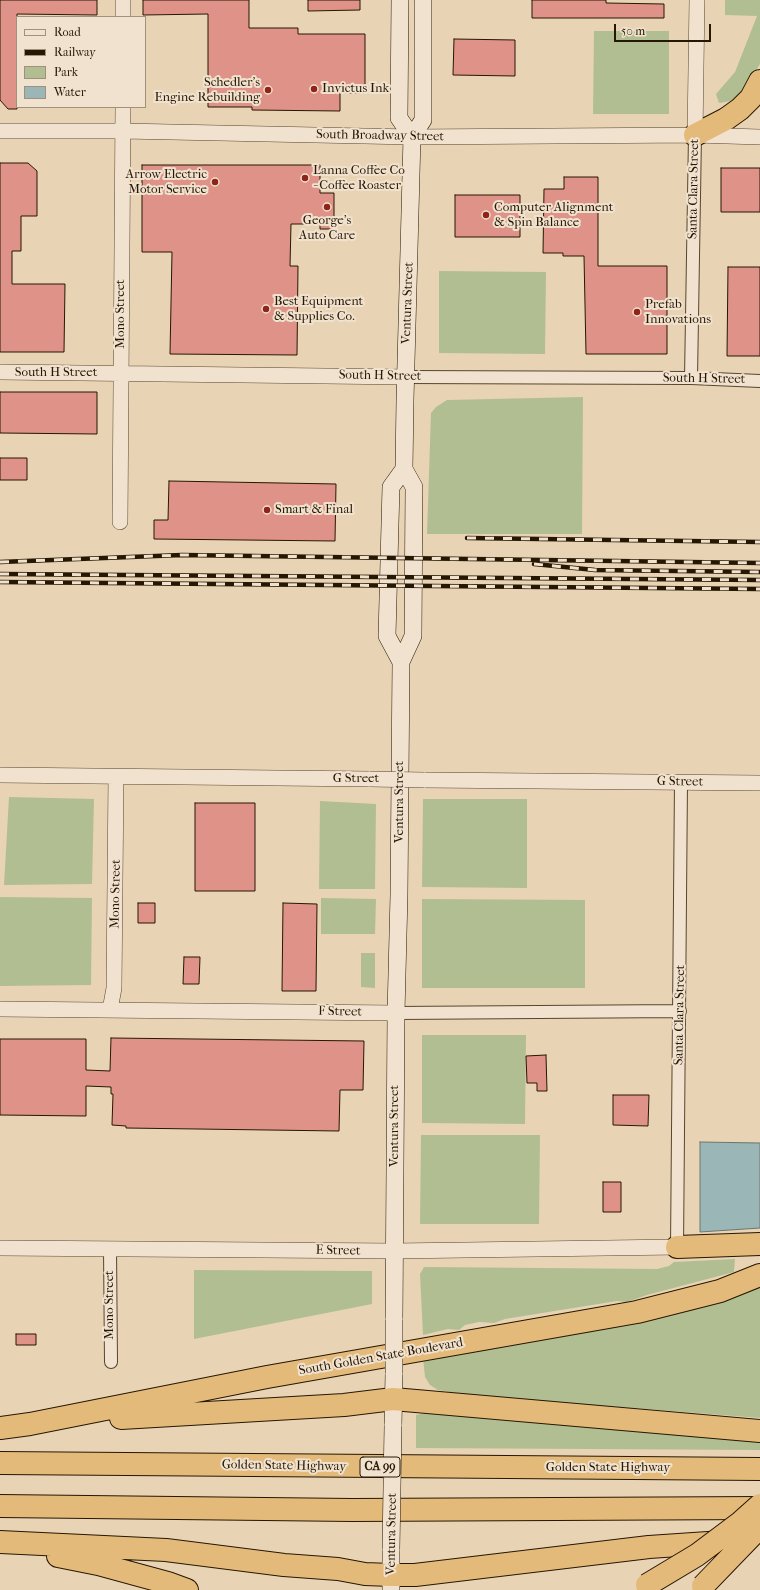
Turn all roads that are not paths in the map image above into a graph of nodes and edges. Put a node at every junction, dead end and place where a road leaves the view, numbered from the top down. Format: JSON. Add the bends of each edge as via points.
{"nodes":[{"id":1,"x":123,"y":0,"type":"edge"},
{"id":2,"x":400,"y":0,"type":"edge"},
{"id":3,"x":423,"y":0,"type":"edge"},
{"id":4,"x":697,"y":0,"type":"edge"},
{"id":5,"x":123,"y":16,"type":"edge"},
{"id":6,"x":760,"y":81,"type":"edge"},
{"id":7,"x":123,"y":108,"type":"edge"},
{"id":8,"x":123,"y":130,"type":"junction"},
{"id":9,"x":0,"y":131,"type":"edge"},
{"id":10,"x":695,"y":135,"type":"junction"},
{"id":11,"x":412,"y":137,"type":"junction"},
{"id":12,"x":760,"y":137,"type":"edge"},
{"id":13,"x":0,"y":372,"type":"edge"},
{"id":14,"x":121,"y":373,"type":"junction"},
{"id":15,"x":406,"y":377,"type":"junction"},
{"id":16,"x":691,"y":378,"type":"junction"},
{"id":17,"x":760,"y":381,"type":"edge"},
{"id":18,"x":404,"y":469,"type":"junction"},
{"id":19,"x":120,"y":522,"type":"dead end"},
{"id":20,"x":401,"y":662,"type":"junction"},
{"id":21,"x":0,"y":775,"type":"edge"},
{"id":22,"x":116,"y":777,"type":"junction"},
{"id":23,"x":682,"y":782,"type":"junction"},
{"id":24,"x":760,"y":783,"type":"edge"},
{"id":25,"x":0,"y":1009,"type":"edge"},
{"id":26,"x":110,"y":1010,"type":"junction"},
{"id":27,"x":680,"y":1011,"type":"junction"},
{"id":28,"x":396,"y":1013,"type":"junction"},
{"id":29,"x":760,"y":1244,"type":"edge"},
{"id":30,"x":677,"y":1247,"type":"junction"},
{"id":31,"x":0,"y":1248,"type":"edge"},
{"id":32,"x":110,"y":1249,"type":"junction"},
{"id":33,"x":395,"y":1251,"type":"junction"},
{"id":34,"x":760,"y":1275,"type":"edge"},
{"id":35,"x":111,"y":1362,"type":"dead end"},
{"id":36,"x":393,"y":1399,"type":"junction"},
{"id":37,"x":30,"y":1424,"type":"junction"},
{"id":38,"x":0,"y":1428,"type":"edge"},
{"id":39,"x":760,"y":1431,"type":"edge"},
{"id":40,"x":0,"y":1463,"type":"edge"},
{"id":41,"x":760,"y":1469,"type":"edge"},
{"id":42,"x":760,"y":1505,"type":"edge"},
{"id":43,"x":0,"y":1506,"type":"edge"},
{"id":44,"x":760,"y":1508,"type":"edge"},
{"id":45,"x":760,"y":1528,"type":"edge"},
{"id":46,"x":760,"y":1539,"type":"edge"},
{"id":47,"x":0,"y":1543,"type":"edge"},
{"id":48,"x":391,"y":1583,"type":"edge"},
{"id":49,"x":641,"y":1587,"type":"edge"},
{"id":50,"x":701,"y":1588,"type":"edge"},
{"id":51,"x":187,"y":1590,"type":"edge"}],
"edges":[{"from":1,"to":5,"type":"street"},
{"from":2,"to":11,"type":"main road","via":[[399,118]]},
{"from":3,"to":11,"type":"main road","via":[[423,120]]},
{"from":4,"to":10,"type":"street","name":"Santa Clara Street"},
{"from":6,"to":10,"type":"highway","via":[[752,98],[740,110]]},
{"from":7,"to":8,"type":"street","name":"Mono Street"},
{"from":8,"to":9,"type":"street","name":"South Broadway Street"},
{"from":8,"to":11,"type":"street","name":"South Broadway Street"},
{"from":8,"to":14,"type":"street","name":"Mono Street"},
{"from":10,"to":11,"type":"street","name":"South Broadway Street"},
{"from":10,"to":12,"type":"street","name":"South Broadway Street"},
{"from":10,"to":16,"type":"street","name":"Santa Clara Street"},
{"from":11,"to":15,"type":"main road","name":"Ventura Street"},
{"from":13,"to":14,"type":"street","name":"South H Street"},
{"from":14,"to":15,"type":"street","name":"South H Street"},
{"from":14,"to":19,"type":"street","name":"Mono Street"},
{"from":15,"to":16,"type":"street","name":"South H Street"},
{"from":15,"to":18,"type":"main road","name":"Ventura Street"},
{"from":16,"to":17,"type":"street","name":"South H Street"},
{"from":18,"to":20,"type":"main road","name":"Ventura Street","via":[[414,487],[413,636]]},
{"from":18,"to":20,"type":"main road","name":"Ventura Street","via":[[391,487],[387,636]]},
{"from":20,"to":28,"type":"main road","name":"Ventura Street"},
{"from":21,"to":22,"type":"street","name":"G Street"},
{"from":22,"to":23,"type":"street","name":"G Street","bridge":true},
{"from":22,"to":26,"type":"street","name":"Mono Street","via":[[114,988]]},
{"from":23,"to":24,"type":"street","name":"G Street"},
{"from":23,"to":27,"type":"street","name":"Santa Clara Street"},
{"from":25,"to":26,"type":"street","name":"F Street"},
{"from":26,"to":28,"type":"street","name":"F Street"},
{"from":27,"to":28,"type":"street","name":"F Street"},
{"from":27,"to":30,"type":"street","name":"Santa Clara Street"},
{"from":28,"to":33,"type":"main road","name":"Ventura Street"},
{"from":29,"to":30,"type":"highway"},
{"from":30,"to":33,"type":"street","name":"E Street"},
{"from":31,"to":32,"type":"street","name":"E Street"},
{"from":32,"to":33,"type":"street","name":"E Street"},
{"from":32,"to":35,"type":"street","name":"Mono Street"},
{"from":33,"to":36,"type":"main road","name":"Ventura Street","bridge":true},
{"from":34,"to":37,"type":"highway","name":"South Golden State Boulevard","via":[[720,1291],[637,1312],[275,1376]]},
{"from":36,"to":37,"type":"highway","via":[[344,1405]]},
{"from":36,"to":39,"type":"highway"},
{"from":36,"to":48,"type":"main road","name":"Ventura Street","bridge":true},
{"from":37,"to":38,"type":"highway","name":"South Golden State Boulevard"},
{"from":40,"to":41,"type":"highway","name":"Golden State Highway","number":"CA 99"},
{"from":42,"to":49,"type":"highway","bridge":true,"via":[[704,1550]]},
{"from":43,"to":44,"type":"highway","via":[[352,1510]]},
{"from":45,"to":50,"type":"highway","bridge":true},
{"from":46,"to":48,"type":"highway","via":[[649,1547],[415,1575]]},
{"from":47,"to":48,"type":"highway","via":[[166,1550],[338,1569],[365,1574]]},
{"from":47,"to":51,"type":"highway","via":[[98,1564]]}]}
